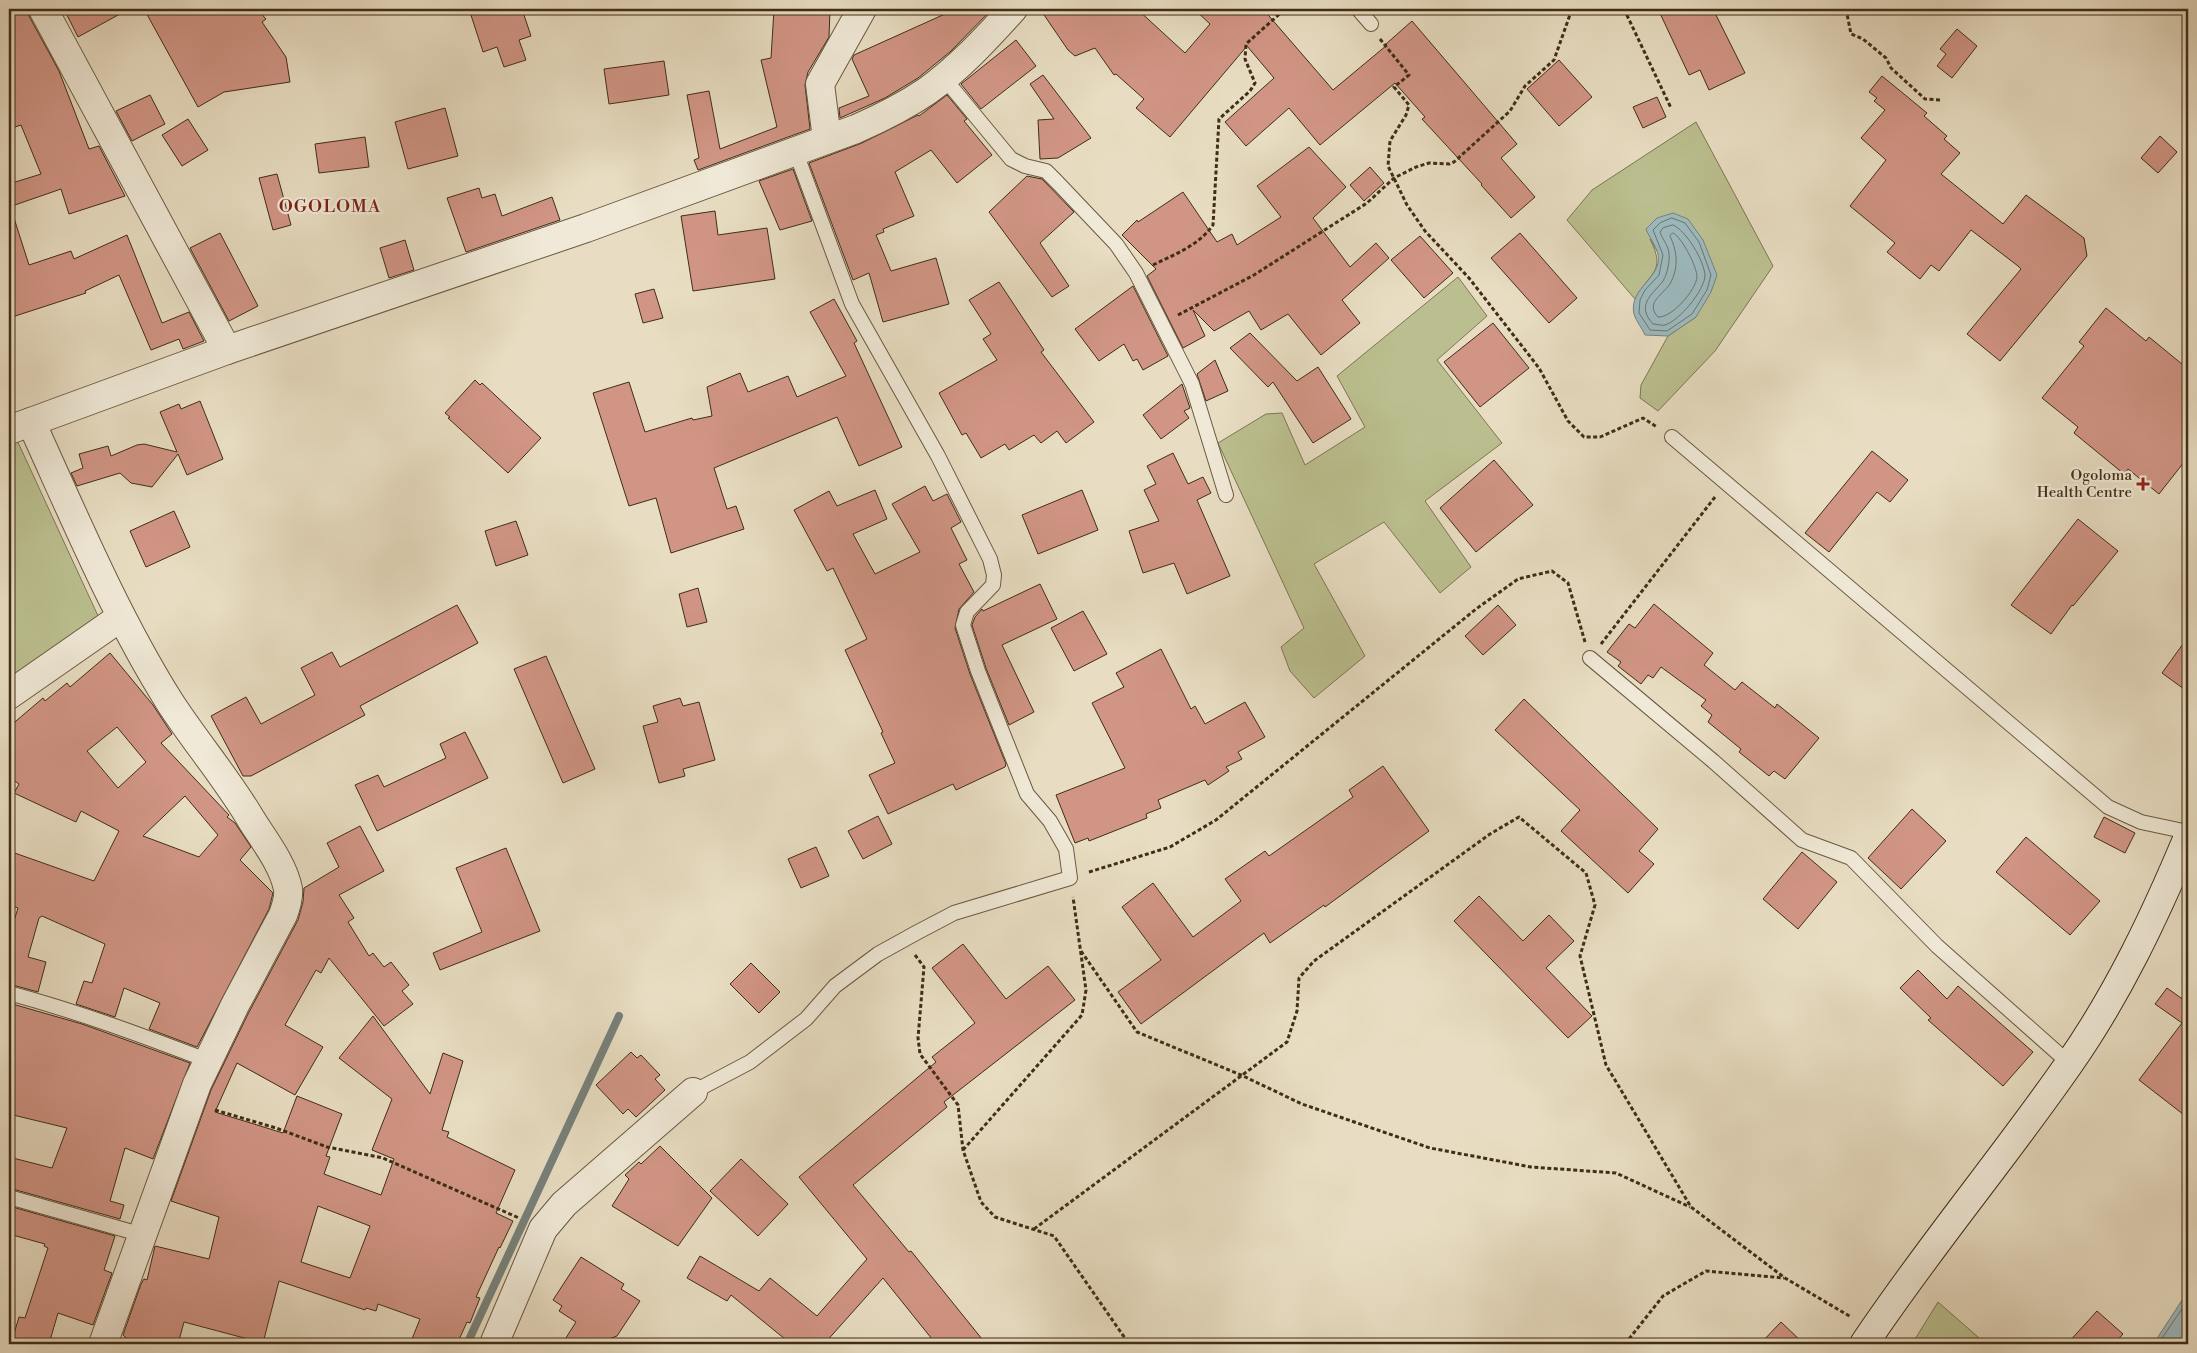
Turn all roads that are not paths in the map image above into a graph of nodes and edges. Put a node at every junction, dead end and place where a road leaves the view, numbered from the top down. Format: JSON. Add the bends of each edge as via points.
{"nodes":[{"id":1,"x":44,"y":9,"type":"edge"},
{"id":2,"x":862,"y":9,"type":"edge"},
{"id":3,"x":1013,"y":9,"type":"edge"},
{"id":4,"x":1358,"y":9,"type":"edge"},
{"id":5,"x":1371,"y":24,"type":"road end"},
{"id":6,"x":944,"y":78,"type":"junction"},
{"id":7,"x":827,"y":139,"type":"junction"},
{"id":8,"x":795,"y":150,"type":"junction"},
{"id":9,"x":227,"y":350,"type":"junction"},
{"id":10,"x":20,"y":426,"type":"edge"},
{"id":11,"x":1672,"y":437,"type":"road end"},
{"id":12,"x":1226,"y":495,"type":"dead end"},
{"id":13,"x":121,"y":618,"type":"junction"},
{"id":14,"x":1590,"y":658,"type":"road end"},
{"id":15,"x":9,"y":695,"type":"edge"},
{"id":16,"x":2188,"y":832,"type":"edge"},
{"id":17,"x":2188,"y":838,"type":"edge"},
{"id":18,"x":9,"y":994,"type":"edge"},
{"id":19,"x":209,"y":1061,"type":"junction"},
{"id":20,"x":2069,"y":1063,"type":"junction"},
{"id":21,"x":693,"y":1092,"type":"joint"},
{"id":22,"x":9,"y":1197,"type":"edge"},
{"id":23,"x":143,"y":1235,"type":"junction"},
{"id":24,"x":1869,"y":1337,"type":"edge"},
{"id":25,"x":103,"y":1344,"type":"edge"},
{"id":26,"x":494,"y":1344,"type":"edge"}],
"edges":[{"from":1,"to":9,"type":"street"},
{"from":2,"to":7,"type":"street","via":[[820,84]]},
{"from":3,"to":6,"type":"street"},
{"from":4,"to":5,"type":"lane"},
{"from":6,"to":7,"type":"street","via":[[896,110]]},
{"from":6,"to":12,"type":"lane","via":[[1011,159],[1046,171],[1116,244],[1136,273],[1192,384]]},
{"from":7,"to":8,"type":"street"},
{"from":8,"to":9,"type":"street","via":[[586,228]]},
{"from":8,"to":21,"type":"lane","via":[[852,304],[938,456],[990,559],[993,585],[967,612],[962,624],[1027,794],[1050,821],[1066,849],[1070,878],[954,913],[878,954],[835,986],[806,1019],[750,1062]]},
{"from":9,"to":10,"type":"street"},
{"from":10,"to":13,"type":"street"},
{"from":11,"to":16,"type":"lane","via":[[2108,807],[2141,822]]},
{"from":13,"to":15,"type":"street"},
{"from":13,"to":19,"type":"street","via":[[168,700],[239,800],[283,873],[288,890],[283,915],[235,1004]]},
{"from":14,"to":20,"type":"lane","via":[[1802,840],[1851,858],[1937,946]]},
{"from":17,"to":20,"type":"street","via":[[2125,975]]},
{"from":18,"to":19,"type":"lane","via":[[70,1009]]},
{"from":19,"to":23,"type":"street"},
{"from":20,"to":24,"type":"street"},
{"from":21,"to":26,"type":"street","via":[[564,1204],[543,1229]]},
{"from":22,"to":23,"type":"lane"},
{"from":23,"to":25,"type":"street"}]}
